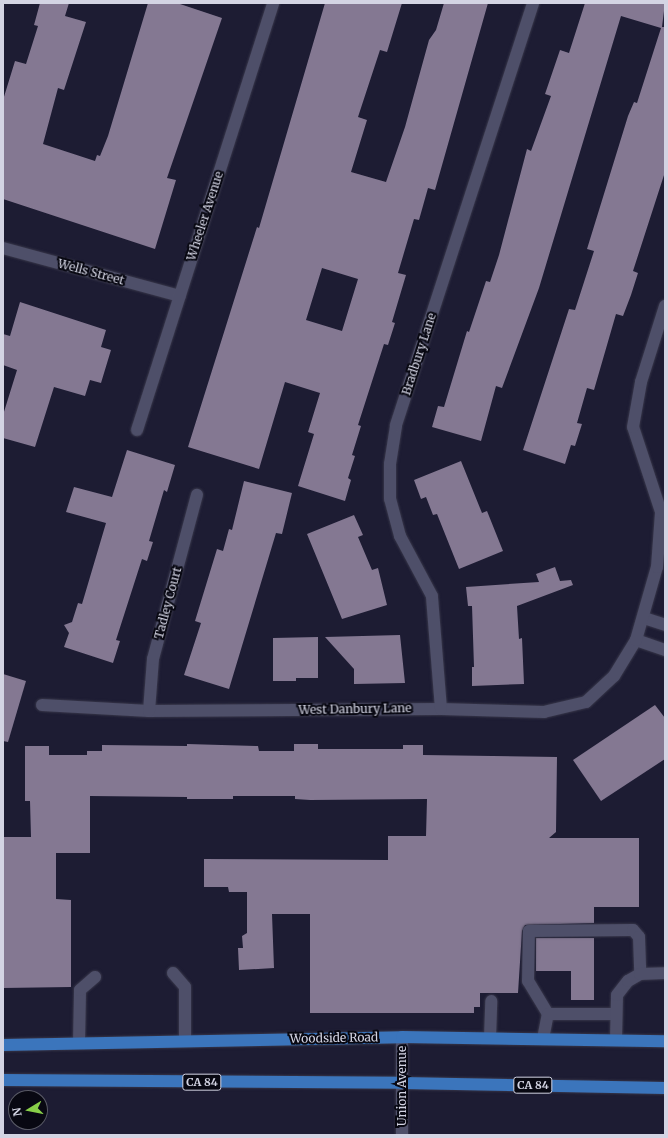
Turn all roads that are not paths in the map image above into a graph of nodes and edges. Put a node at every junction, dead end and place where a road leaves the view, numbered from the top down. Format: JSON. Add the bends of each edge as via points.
{"nodes":[{"id":1,"x":273,"y":3,"type":"edge"},
{"id":2,"x":533,"y":3,"type":"edge"},
{"id":3,"x":3,"y":248,"type":"edge"},
{"id":4,"x":180,"y":296,"type":"junction"},
{"id":5,"x":665,"y":306,"type":"edge"},
{"id":6,"x":137,"y":430,"type":"dead end"},
{"id":7,"x":197,"y":495,"type":"dead end"},
{"id":8,"x":644,"y":618,"type":"junction"},
{"id":9,"x":665,"y":625,"type":"edge"},
{"id":10,"x":636,"y":640,"type":"junction"},
{"id":11,"x":665,"y":650,"type":"edge"},
{"id":12,"x":42,"y":705,"type":"dead end"},
{"id":13,"x":441,"y":708,"type":"junction"},
{"id":14,"x":148,"y":711,"type":"junction"},
{"id":15,"x":173,"y":973,"type":"dead end"},
{"id":16,"x":665,"y":973,"type":"edge"},
{"id":17,"x":640,"y":974,"type":"junction"},
{"id":18,"x":95,"y":977,"type":"dead end"},
{"id":19,"x":491,"y":1001,"type":"dead end"},
{"id":20,"x":548,"y":1014,"type":"junction"},
{"id":21,"x":615,"y":1014,"type":"junction"},
{"id":22,"x":402,"y":1037,"type":"junction"},
{"id":23,"x":490,"y":1038,"type":"junction"},
{"id":24,"x":543,"y":1039,"type":"junction"},
{"id":25,"x":616,"y":1040,"type":"junction"},
{"id":26,"x":185,"y":1041,"type":"junction"},
{"id":27,"x":665,"y":1041,"type":"edge"},
{"id":28,"x":79,"y":1043,"type":"junction"},
{"id":29,"x":3,"y":1045,"type":"edge"},
{"id":30,"x":3,"y":1080,"type":"edge"},
{"id":31,"x":402,"y":1083,"type":"junction"},
{"id":32,"x":665,"y":1088,"type":"edge"},
{"id":33,"x":402,"y":1135,"type":"edge"}],
"edges":[{"from":1,"to":4,"type":"street","name":"Wheeler Avenue"},
{"from":2,"to":13,"type":"street","name":"Bradbury Lane","via":[[396,425],[390,464],[390,500],[400,536],[432,596]]},
{"from":3,"to":4,"type":"street","name":"Wells Street"},
{"from":4,"to":6,"type":"street","name":"Wheeler Avenue"},
{"from":5,"to":8,"type":"street","name":"West Danbury Lane","via":[[641,382],[633,427],[661,512],[657,567]]},
{"from":7,"to":14,"type":"street","name":"Tadley Court","via":[[153,659]]},
{"from":8,"to":9,"type":"street"},
{"from":8,"to":10,"type":"street","name":"West Danbury Lane"},
{"from":10,"to":11,"type":"street"},
{"from":10,"to":13,"type":"street","name":"West Danbury Lane","via":[[614,676],[586,702],[544,712]]},
{"from":12,"to":14,"type":"street","name":"West Danbury Lane"},
{"from":13,"to":14,"type":"street","name":"West Danbury Lane"},
{"from":15,"to":26,"type":"street","via":[[185,987]]},
{"from":16,"to":17,"type":"street"},
{"from":17,"to":20,"type":"street","via":[[639,937],[633,930],[528,931],[528,981]]},
{"from":17,"to":21,"type":"street","via":[[628,981],[617,994]]},
{"from":18,"to":28,"type":"street","via":[[80,990]]},
{"from":19,"to":23,"type":"street"},
{"from":20,"to":21,"type":"street"},
{"from":20,"to":24,"type":"street"},
{"from":21,"to":25,"type":"street"},
{"from":22,"to":23,"type":"main road","name":"Woodside Road"},
{"from":22,"to":26,"type":"main road","name":"Woodside Road"},
{"from":22,"to":31,"type":"street","name":"Union Avenue"},
{"from":23,"to":24,"type":"main road","name":"Woodside Road"},
{"from":24,"to":25,"type":"main road","name":"Woodside Road"},
{"from":25,"to":27,"type":"main road","name":"Woodside Road"},
{"from":26,"to":28,"type":"main road","name":"Woodside Road"},
{"from":28,"to":29,"type":"main road","name":"Woodside Road"},
{"from":30,"to":31,"type":"main road","number":"CA 84"},
{"from":31,"to":32,"type":"main road","number":"CA 84"},
{"from":31,"to":33,"type":"street","name":"Union Avenue"}]}
